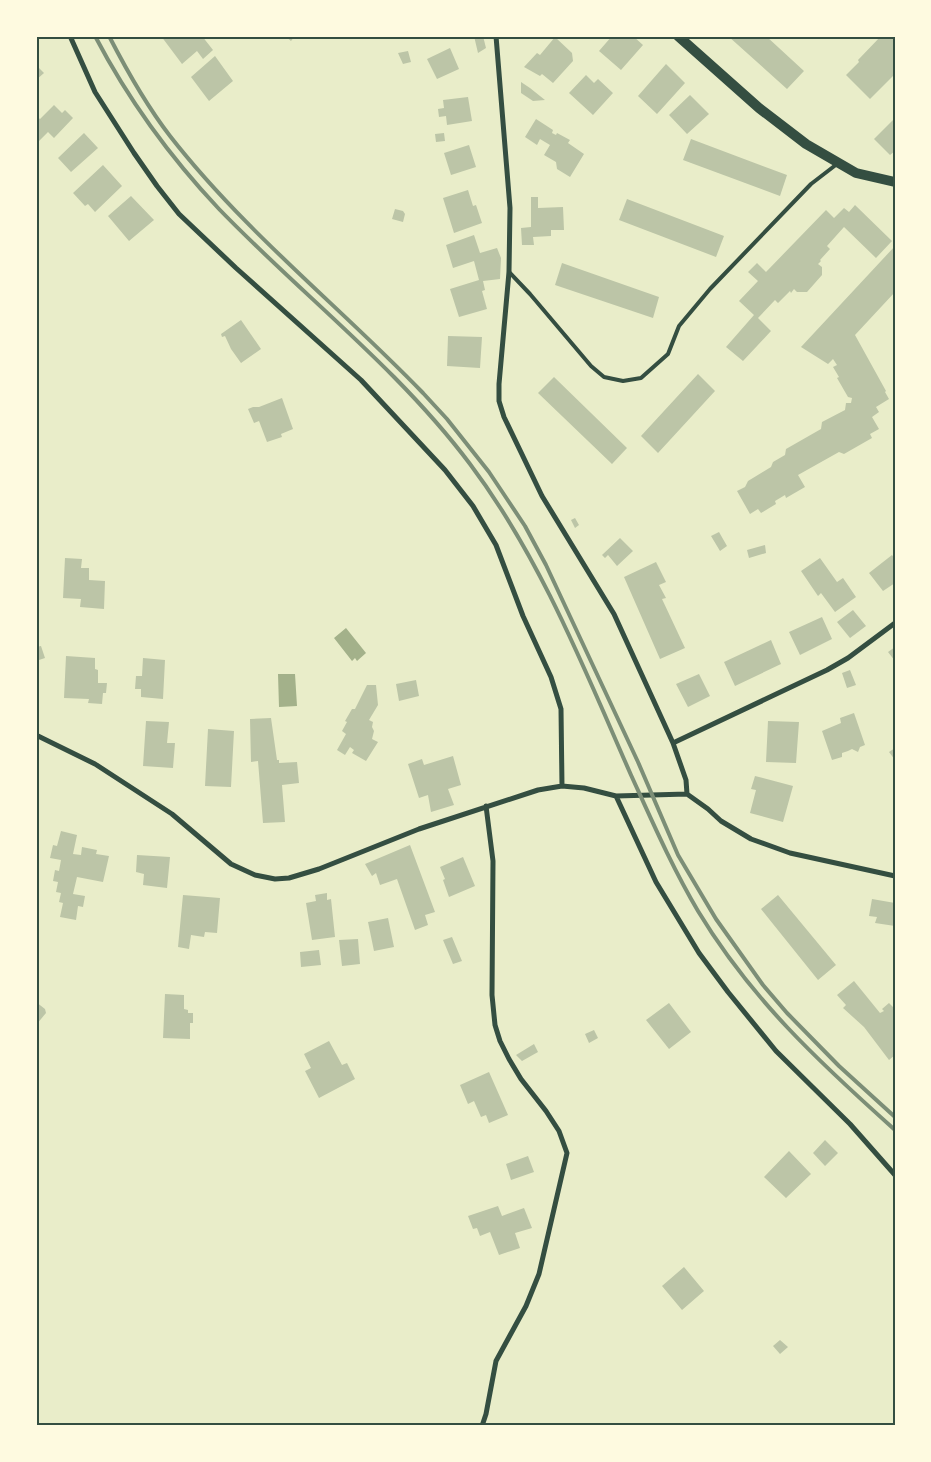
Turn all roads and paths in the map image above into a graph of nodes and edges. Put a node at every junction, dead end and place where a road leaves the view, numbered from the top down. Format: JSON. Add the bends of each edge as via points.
{"nodes":[{"id":1,"x":70,"y":36,"type":"edge"},
{"id":2,"x":496,"y":36,"type":"edge"},
{"id":3,"x":678,"y":36,"type":"edge"},
{"id":4,"x":837,"y":164,"type":"junction"},
{"id":5,"x":895,"y":182,"type":"edge"},
{"id":6,"x":509,"y":272,"type":"junction"},
{"id":7,"x":895,"y":623,"type":"edge"},
{"id":8,"x":36,"y":734,"type":"edge"},
{"id":9,"x":673,"y":743,"type":"junction"},
{"id":10,"x":562,"y":786,"type":"junction"},
{"id":11,"x":688,"y":794,"type":"junction"},
{"id":12,"x":616,"y":796,"type":"junction"},
{"id":13,"x":486,"y":806,"type":"junction"},
{"id":14,"x":895,"y":876,"type":"edge"},
{"id":15,"x":895,"y":1175,"type":"edge"},
{"id":16,"x":482,"y":1426,"type":"edge"}],
"edges":[{"from":1,"to":10,"type":"street","via":[[95,92],[138,159],[179,214],[362,380],[445,470],[473,506],[496,545],[554,685],[561,709]]},
{"from":2,"to":6,"type":"street","via":[[510,208]]},
{"from":3,"to":4,"type":"main road","via":[[759,108]]},
{"from":4,"to":5,"type":"main road","via":[[856,173]]},
{"from":4,"to":6,"type":"lane","via":[[811,184],[710,289],[679,326],[668,354],[640,378],[623,381],[604,377]]},
{"from":6,"to":9,"type":"street","via":[[499,384],[504,417],[542,496],[614,614]]},
{"from":7,"to":9,"type":"street","via":[[827,670]]},
{"from":8,"to":13,"type":"street","via":[[94,764],[172,814],[231,864],[255,875],[275,879],[319,869]]},
{"from":9,"to":11,"type":"street"},
{"from":10,"to":12,"type":"street"},
{"from":10,"to":13,"type":"street"},
{"from":11,"to":12,"type":"street"},
{"from":11,"to":14,"type":"street","via":[[722,822],[751,839],[790,853]]},
{"from":12,"to":15,"type":"street","via":[[656,882],[699,953],[776,1051],[850,1124]]},
{"from":13,"to":16,"type":"street","via":[[493,861],[492,995],[495,1025],[509,1059],[559,1131],[567,1153],[539,1274],[526,1306],[496,1361]]}]}
